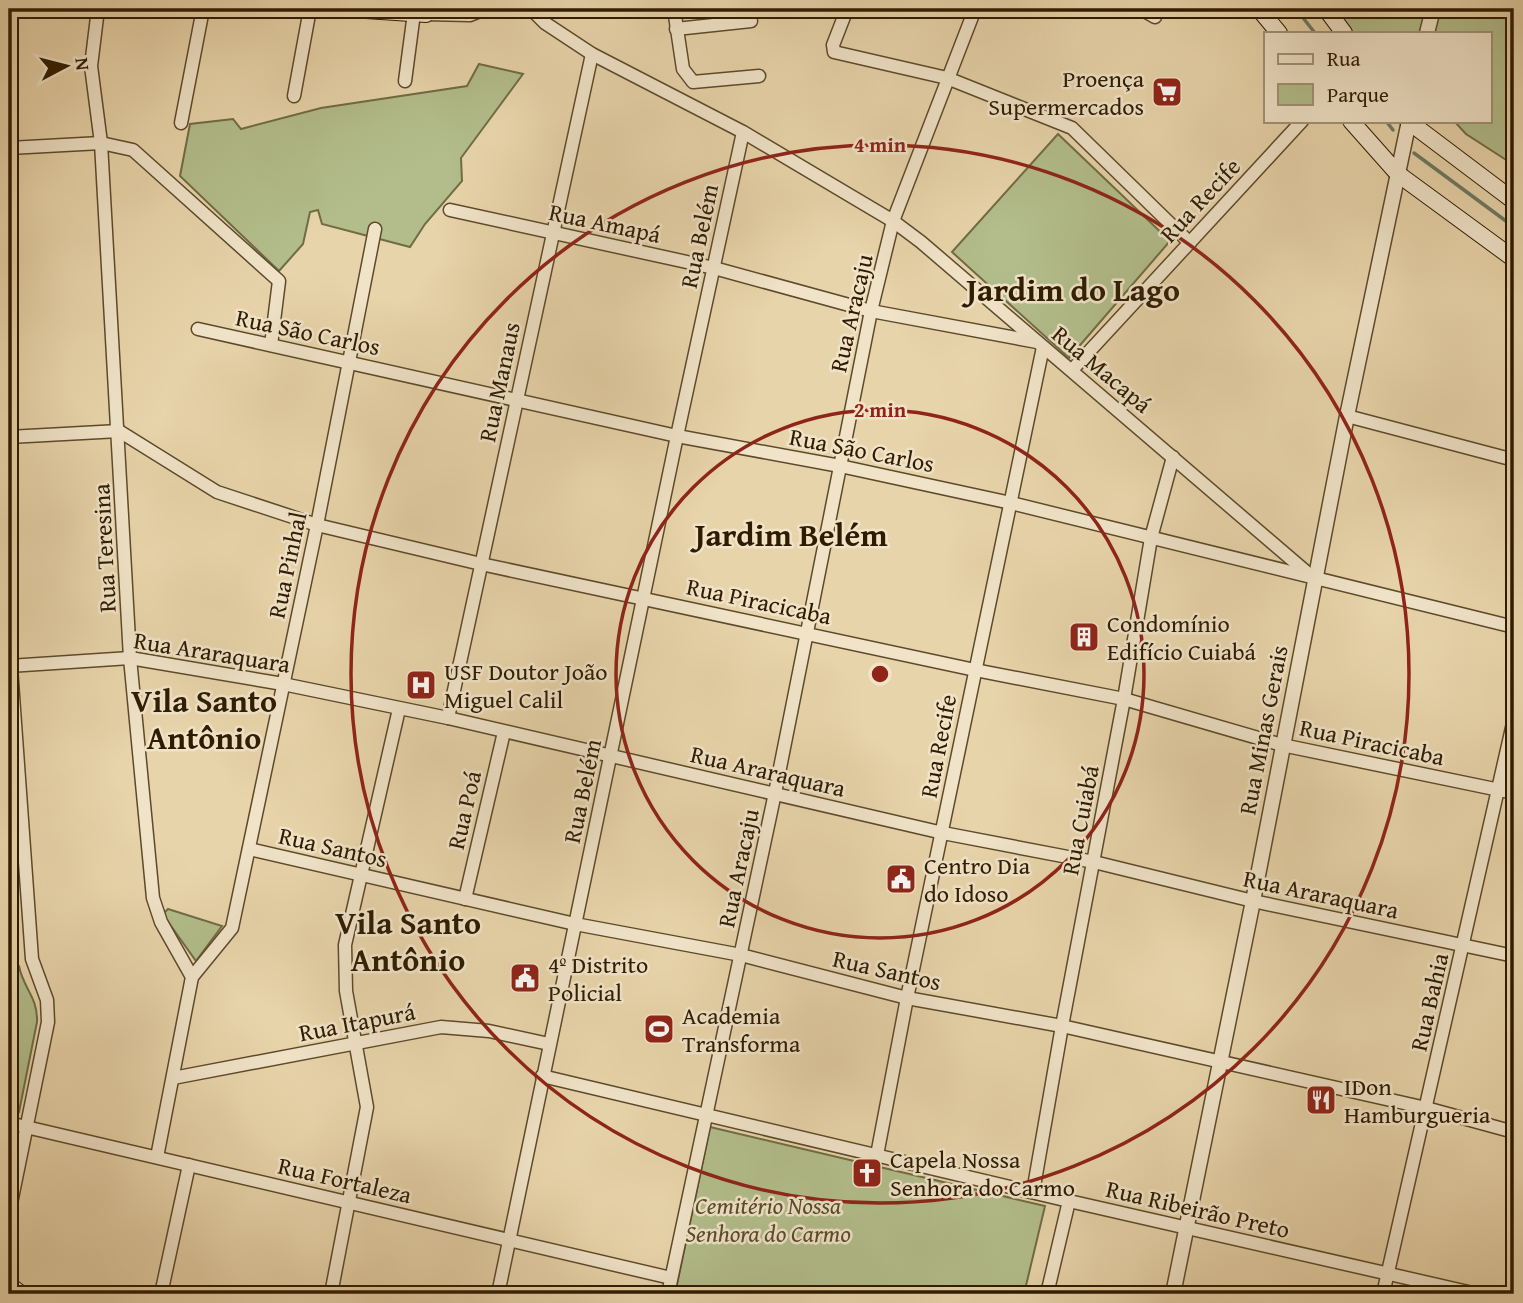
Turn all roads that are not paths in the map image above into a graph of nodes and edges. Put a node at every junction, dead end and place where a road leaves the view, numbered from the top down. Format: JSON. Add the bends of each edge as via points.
{"nodes":[{"id":1,"x":98,"y":9,"type":"edge"},
{"id":2,"x":203,"y":9,"type":"edge"},
{"id":3,"x":310,"y":9,"type":"edge"},
{"id":4,"x":351,"y":9,"type":"edge"},
{"id":5,"x":485,"y":9,"type":"edge"},
{"id":6,"x":531,"y":9,"type":"edge"},
{"id":7,"x":674,"y":9,"type":"edge"},
{"id":8,"x":847,"y":9,"type":"edge"},
{"id":9,"x":975,"y":9,"type":"edge"},
{"id":10,"x":1141,"y":9,"type":"edge"},
{"id":11,"x":1259,"y":9,"type":"edge"},
{"id":12,"x":1326,"y":9,"type":"edge"},
{"id":13,"x":1433,"y":9,"type":"edge"},
{"id":14,"x":417,"y":11,"type":"edge"},
{"id":15,"x":1155,"y":17,"type":"dead end"},
{"id":16,"x":751,"y":21,"type":"dead end"},
{"id":17,"x":676,"y":29,"type":"junction"},
{"id":18,"x":1278,"y":32,"type":"edge"},
{"id":19,"x":1343,"y":32,"type":"edge"},
{"id":20,"x":1427,"y":32,"type":"edge"},
{"id":21,"x":592,"y":54,"type":"junction"},
{"id":22,"x":759,"y":76,"type":"dead end"},
{"id":23,"x":947,"y":78,"type":"junction"},
{"id":24,"x":405,"y":81,"type":"dead end"},
{"id":25,"x":294,"y":96,"type":"dead end"},
{"id":26,"x":1301,"y":122,"type":"edge"},
{"id":27,"x":1352,"y":122,"type":"edge"},
{"id":28,"x":1408,"y":122,"type":"edge"},
{"id":29,"x":1409,"y":122,"type":"edge"},
{"id":30,"x":181,"y":123,"type":"dead end"},
{"id":31,"x":743,"y":132,"type":"junction"},
{"id":32,"x":101,"y":143,"type":"junction"},
{"id":33,"x":9,"y":148,"type":"edge"},
{"id":34,"x":1398,"y":174,"type":"junction"},
{"id":35,"x":1514,"y":201,"type":"edge"},
{"id":36,"x":450,"y":210,"type":"dead end"},
{"id":37,"x":893,"y":221,"type":"junction"},
{"id":38,"x":375,"y":229,"type":"dead end"},
{"id":39,"x":552,"y":234,"type":"junction"},
{"id":40,"x":1190,"y":243,"type":"junction"},
{"id":41,"x":1514,"y":259,"type":"edge"},
{"id":42,"x":713,"y":268,"type":"junction"},
{"id":43,"x":870,"y":311,"type":"junction"},
{"id":44,"x":198,"y":329,"type":"dead end"},
{"id":45,"x":1040,"y":344,"type":"junction"},
{"id":46,"x":271,"y":345,"type":"junction"},
{"id":47,"x":347,"y":362,"type":"junction"},
{"id":48,"x":1072,"y":370,"type":"junction"},
{"id":49,"x":517,"y":401,"type":"junction"},
{"id":50,"x":1347,"y":416,"type":"junction"},
{"id":51,"x":119,"y":431,"type":"junction"},
{"id":52,"x":677,"y":436,"type":"junction"},
{"id":53,"x":9,"y":437,"type":"edge"},
{"id":54,"x":1173,"y":457,"type":"junction"},
{"id":55,"x":1514,"y":460,"type":"edge"},
{"id":56,"x":840,"y":466,"type":"junction"},
{"id":57,"x":1011,"y":503,"type":"junction"},
{"id":58,"x":317,"y":525,"type":"junction"},
{"id":59,"x":1151,"y":538,"type":"junction"},
{"id":60,"x":481,"y":564,"type":"junction"},
{"id":61,"x":1315,"y":579,"type":"junction"},
{"id":62,"x":644,"y":598,"type":"junction"},
{"id":63,"x":1514,"y":627,"type":"edge"},
{"id":64,"x":807,"y":632,"type":"junction"},
{"id":65,"x":9,"y":640,"type":"edge"},
{"id":66,"x":130,"y":658,"type":"junction"},
{"id":67,"x":10,"y":666,"type":"edge"},
{"id":68,"x":975,"y":670,"type":"junction"},
{"id":69,"x":283,"y":684,"type":"junction"},
{"id":70,"x":1124,"y":699,"type":"junction"},
{"id":71,"x":399,"y":709,"type":"junction"},
{"id":72,"x":448,"y":718,"type":"junction"},
{"id":73,"x":1514,"y":719,"type":"edge"},
{"id":74,"x":504,"y":732,"type":"junction"},
{"id":75,"x":1282,"y":745,"type":"junction"},
{"id":76,"x":611,"y":757,"type":"junction"},
{"id":77,"x":1497,"y":789,"type":"junction"},
{"id":78,"x":775,"y":793,"type":"junction"},
{"id":79,"x":1514,"y":793,"type":"edge"},
{"id":80,"x":943,"y":833,"type":"junction"},
{"id":81,"x":249,"y":849,"type":"junction"},
{"id":82,"x":1094,"y":863,"type":"junction"},
{"id":83,"x":360,"y":875,"type":"junction"},
{"id":84,"x":465,"y":899,"type":"junction"},
{"id":85,"x":1254,"y":901,"type":"junction"},
{"id":86,"x":575,"y":924,"type":"junction"},
{"id":87,"x":1463,"y":946,"type":"junction"},
{"id":88,"x":741,"y":955,"type":"junction"},
{"id":89,"x":1514,"y":956,"type":"edge"},
{"id":90,"x":192,"y":977,"type":"junction"},
{"id":91,"x":906,"y":998,"type":"junction"},
{"id":92,"x":1062,"y":1026,"type":"junction"},
{"id":93,"x":357,"y":1044,"type":"junction"},
{"id":94,"x":550,"y":1044,"type":"junction"},
{"id":95,"x":1219,"y":1063,"type":"junction"},
{"id":96,"x":542,"y":1076,"type":"junction"},
{"id":97,"x":173,"y":1078,"type":"junction"},
{"id":98,"x":1426,"y":1108,"type":"junction"},
{"id":99,"x":706,"y":1116,"type":"junction"},
{"id":100,"x":9,"y":1123,"type":"edge"},
{"id":101,"x":26,"y":1126,"type":"junction"},
{"id":102,"x":1514,"y":1132,"type":"edge"},
{"id":103,"x":877,"y":1155,"type":"junction"},
{"id":104,"x":157,"y":1157,"type":"junction"},
{"id":105,"x":189,"y":1165,"type":"junction"},
{"id":106,"x":1033,"y":1192,"type":"junction"},
{"id":107,"x":1069,"y":1201,"type":"junction"},
{"id":108,"x":350,"y":1202,"type":"junction"},
{"id":109,"x":9,"y":1213,"type":"edge"},
{"id":110,"x":1187,"y":1228,"type":"junction"},
{"id":111,"x":510,"y":1240,"type":"junction"},
{"id":112,"x":1387,"y":1274,"type":"junction"},
{"id":113,"x":671,"y":1278,"type":"junction"},
{"id":114,"x":9,"y":1285,"type":"edge"},
{"id":115,"x":21,"y":1294,"type":"edge"},
{"id":116,"x":161,"y":1294,"type":"edge"},
{"id":117,"x":331,"y":1294,"type":"edge"},
{"id":118,"x":498,"y":1294,"type":"edge"},
{"id":119,"x":668,"y":1294,"type":"edge"},
{"id":120,"x":1047,"y":1294,"type":"edge"},
{"id":121,"x":1173,"y":1294,"type":"edge"},
{"id":122,"x":1383,"y":1294,"type":"edge"},
{"id":123,"x":1477,"y":1294,"type":"edge"}],
"edges":[{"from":1,"to":32,"type":"street","name":"Rua Teresina","via":[[91,66]]},
{"from":2,"to":30,"type":"street"},
{"from":3,"to":25,"type":"street"},
{"from":4,"to":14,"type":"main road"},
{"from":5,"to":14,"type":"street","via":[[470,15]]},
{"from":6,"to":21,"type":"street","name":"Rua Macapá"},
{"from":7,"to":17,"type":"street"},
{"from":8,"to":23,"type":"street","via":[[834,52]]},
{"from":9,"to":23,"type":"street","name":"Rua Aracaju"},
{"from":10,"to":15,"type":"street"},
{"from":11,"to":18,"type":"main road"},
{"from":12,"to":19,"type":"main road"},
{"from":13,"to":20,"type":"street"},
{"from":14,"to":24,"type":"street"},
{"from":16,"to":17,"type":"street"},
{"from":17,"to":22,"type":"street","via":[[683,69],[692,82]]},
{"from":21,"to":31,"type":"street","name":"Rua Macapá"},
{"from":21,"to":39,"type":"street","name":"Rua Manaus"},
{"from":23,"to":37,"type":"street","name":"Rua Aracaju"},
{"from":23,"to":40,"type":"street","via":[[1072,128]]},
{"from":26,"to":40,"type":"street","name":"Rua Recife"},
{"from":27,"to":34,"type":"main road"},
{"from":28,"to":34,"type":"street","name":"Rua Minas Gerais"},
{"from":29,"to":35,"type":"main road"},
{"from":31,"to":37,"type":"street","name":"Rua Macapá"},
{"from":31,"to":42,"type":"street","name":"Rua Belém"},
{"from":32,"to":33,"type":"street"},
{"from":32,"to":46,"type":"street","via":[[133,150],[279,281]]},
{"from":32,"to":51,"type":"street","name":"Rua Teresina"},
{"from":34,"to":41,"type":"main road"},
{"from":34,"to":50,"type":"street","name":"Rua Minas Gerais"},
{"from":36,"to":39,"type":"street","name":"Rua Amapá"},
{"from":37,"to":43,"type":"street","name":"Rua Aracaju"},
{"from":37,"to":45,"type":"street","name":"Rua Macapá"},
{"from":38,"to":47,"type":"street","name":"Rua Pinhal"},
{"from":39,"to":42,"type":"street","name":"Rua Amapá"},
{"from":39,"to":49,"type":"street","name":"Rua Manaus"},
{"from":40,"to":48,"type":"street","name":"Rua Recife"},
{"from":42,"to":43,"type":"street","name":"Rua Amapá"},
{"from":42,"to":52,"type":"street","name":"Rua Belém"},
{"from":43,"to":45,"type":"street","name":"Rua Amapá"},
{"from":43,"to":56,"type":"street","name":"Rua Aracaju"},
{"from":44,"to":46,"type":"street","name":"Rua São Carlos"},
{"from":45,"to":48,"type":"street","name":"Rua Macapá"},
{"from":45,"to":57,"type":"street","name":"Rua Recife"},
{"from":46,"to":47,"type":"street","name":"Rua São Carlos"},
{"from":47,"to":49,"type":"street","name":"Rua São Carlos"},
{"from":47,"to":58,"type":"street","name":"Rua Pinhal"},
{"from":48,"to":54,"type":"street","name":"Rua Macapá"},
{"from":49,"to":52,"type":"street","name":"Rua São Carlos"},
{"from":49,"to":60,"type":"street","name":"Rua Manaus"},
{"from":50,"to":55,"type":"street"},
{"from":50,"to":61,"type":"street","name":"Rua Minas Gerais"},
{"from":51,"to":53,"type":"street"},
{"from":51,"to":58,"type":"street","name":"Rua Piracicaba","via":[[217,492]]},
{"from":51,"to":66,"type":"street","name":"Rua Teresina"},
{"from":52,"to":56,"type":"street","name":"Rua São Carlos"},
{"from":52,"to":62,"type":"street","name":"Rua Belém"},
{"from":54,"to":59,"type":"street","name":"Rua Cuiabá"},
{"from":54,"to":61,"type":"street","name":"Rua Macapá"},
{"from":56,"to":57,"type":"street","name":"Rua São Carlos"},
{"from":56,"to":64,"type":"street","name":"Rua Aracaju"},
{"from":57,"to":59,"type":"street","name":"Rua São Carlos"},
{"from":57,"to":68,"type":"street","name":"Rua Recife"},
{"from":58,"to":60,"type":"street","name":"Rua Piracicaba"},
{"from":58,"to":69,"type":"street","name":"Rua Pinhal"},
{"from":59,"to":61,"type":"street","name":"Rua São Carlos"},
{"from":59,"to":70,"type":"street","name":"Rua Cuiabá"},
{"from":60,"to":62,"type":"street","name":"Rua Piracicaba"},
{"from":60,"to":72,"type":"street","name":"Rua Manaus"},
{"from":61,"to":63,"type":"street","name":"Rua São Carlos"},
{"from":61,"to":75,"type":"street","name":"Rua Minas Gerais"},
{"from":62,"to":64,"type":"street","name":"Rua Piracicaba"},
{"from":62,"to":76,"type":"street","name":"Rua Belém"},
{"from":64,"to":68,"type":"street","name":"Rua Piracicaba"},
{"from":64,"to":78,"type":"street","name":"Rua Aracaju"},
{"from":65,"to":67,"type":"street"},
{"from":66,"to":67,"type":"street","name":"Rua Araraquara"},
{"from":66,"to":69,"type":"street","name":"Rua Araraquara"},
{"from":66,"to":90,"type":"street","name":"Rua Teresina","via":[[153,898]]},
{"from":67,"to":101,"type":"street","via":[[32,959],[47,1000],[48,1021]]},
{"from":68,"to":70,"type":"street","name":"Rua Piracicaba"},
{"from":68,"to":80,"type":"street","name":"Rua Recife"},
{"from":69,"to":71,"type":"street","name":"Rua Araraquara"},
{"from":69,"to":81,"type":"street","name":"Rua Pinhal"},
{"from":70,"to":75,"type":"street","name":"Rua Piracicaba"},
{"from":70,"to":82,"type":"street","name":"Rua Cuiabá"},
{"from":71,"to":72,"type":"street","name":"Rua Araraquara"},
{"from":71,"to":83,"type":"street"},
{"from":72,"to":74,"type":"street","name":"Rua Araraquara"},
{"from":73,"to":77,"type":"street","name":"Rua Bahia"},
{"from":74,"to":76,"type":"street","name":"Rua Araraquara"},
{"from":74,"to":84,"type":"street","name":"Rua Poá"},
{"from":75,"to":77,"type":"street","name":"Rua Piracicaba"},
{"from":75,"to":85,"type":"street","name":"Rua Minas Gerais"},
{"from":76,"to":78,"type":"street","name":"Rua Araraquara"},
{"from":76,"to":86,"type":"street","name":"Rua Belém"},
{"from":77,"to":79,"type":"street","name":"Rua Piracicaba"},
{"from":77,"to":87,"type":"street","name":"Rua Bahia"},
{"from":78,"to":80,"type":"street","name":"Rua Araraquara"},
{"from":78,"to":88,"type":"street","name":"Rua Aracaju"},
{"from":80,"to":82,"type":"street","name":"Rua Araraquara"},
{"from":80,"to":91,"type":"street","name":"Rua Recife"},
{"from":81,"to":83,"type":"street","name":"Rua Santos"},
{"from":81,"to":90,"type":"street","name":"Rua Pinhal","via":[[232,928]]},
{"from":82,"to":85,"type":"street","name":"Rua Araraquara"},
{"from":82,"to":92,"type":"street","name":"Rua Cuiabá"},
{"from":83,"to":84,"type":"street","name":"Rua Santos"},
{"from":83,"to":93,"type":"street","via":[[345,945],[346,991]]},
{"from":84,"to":86,"type":"street","name":"Rua Santos"},
{"from":85,"to":87,"type":"street","name":"Rua Araraquara"},
{"from":85,"to":95,"type":"street","name":"Rua Minas Gerais"},
{"from":86,"to":88,"type":"street","name":"Rua Santos"},
{"from":86,"to":94,"type":"street","name":"Rua Belém"},
{"from":87,"to":89,"type":"street","name":"Rua Araraquara"},
{"from":87,"to":98,"type":"street","name":"Rua Bahia"},
{"from":88,"to":91,"type":"street","name":"Rua Santos"},
{"from":88,"to":99,"type":"street","name":"Rua Aracaju"},
{"from":90,"to":97,"type":"street"},
{"from":91,"to":92,"type":"street","name":"Rua Santos"},
{"from":91,"to":103,"type":"street","name":"Rua Recife"},
{"from":92,"to":95,"type":"street","name":"Rua Santos"},
{"from":92,"to":106,"type":"street","name":"Rua Cuiabá"},
{"from":93,"to":94,"type":"street","name":"Rua Itapurá","via":[[441,1027]]},
{"from":93,"to":97,"type":"street","name":"Rua Itapurá"},
{"from":93,"to":108,"type":"street","via":[[367,1107]]},
{"from":94,"to":96,"type":"street","name":"Rua Belém"},
{"from":95,"to":98,"type":"street","name":"Rua Santos"},
{"from":95,"to":110,"type":"street","name":"Rua Minas Gerais"},
{"from":96,"to":99,"type":"street","name":"Rua Ribeirão Preto"},
{"from":96,"to":111,"type":"street","name":"Rua Belém"},
{"from":97,"to":104,"type":"street"},
{"from":98,"to":102,"type":"street","name":"Rua Santos"},
{"from":98,"to":112,"type":"street","name":"Rua Bahia"},
{"from":99,"to":103,"type":"street","name":"Rua Ribeirão Preto"},
{"from":99,"to":113,"type":"street","name":"Rua Aracaju"},
{"from":100,"to":101,"type":"street","name":"Rua Fortaleza"},
{"from":101,"to":104,"type":"street","name":"Rua Fortaleza"},
{"from":101,"to":109,"type":"street"},
{"from":103,"to":106,"type":"street","name":"Rua Ribeirão Preto"},
{"from":104,"to":105,"type":"street","name":"Rua Fortaleza"},
{"from":105,"to":108,"type":"street","name":"Rua Fortaleza"},
{"from":105,"to":116,"type":"street"},
{"from":106,"to":107,"type":"street","name":"Rua Ribeirão Preto"},
{"from":107,"to":110,"type":"street","name":"Rua Ribeirão Preto"},
{"from":107,"to":120,"type":"street"},
{"from":108,"to":111,"type":"street","name":"Rua Fortaleza"},
{"from":108,"to":117,"type":"street"},
{"from":110,"to":112,"type":"street","name":"Rua Ribeirão Preto"},
{"from":110,"to":121,"type":"street","name":"Rua Minas Gerais"},
{"from":111,"to":113,"type":"street","name":"Rua Fortaleza"},
{"from":111,"to":118,"type":"street","name":"Rua Belém"},
{"from":112,"to":122,"type":"street","name":"Rua Bahia"},
{"from":112,"to":123,"type":"street","name":"Rua Ribeirão Preto"},
{"from":113,"to":119,"type":"street","name":"Rua Aracaju"},
{"from":114,"to":115,"type":"main road"}]}
